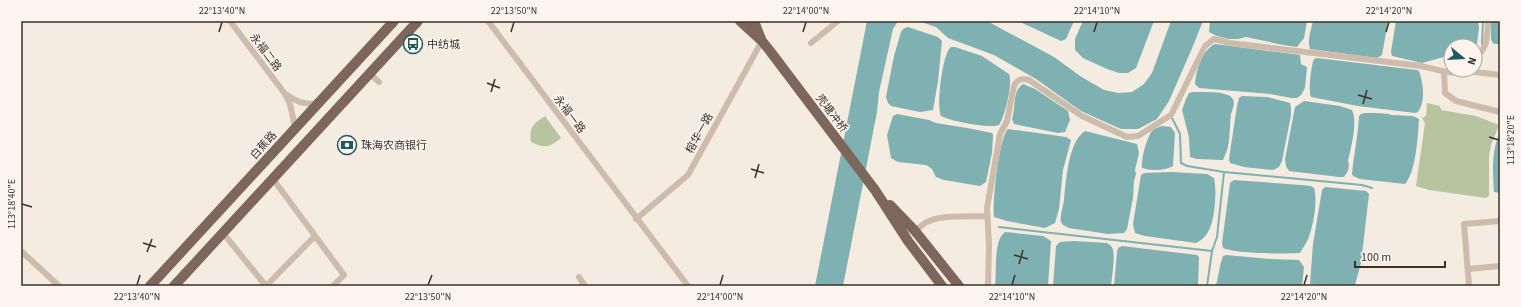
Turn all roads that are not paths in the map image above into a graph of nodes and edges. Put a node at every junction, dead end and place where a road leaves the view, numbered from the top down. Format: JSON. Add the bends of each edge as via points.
{"nodes":[{"id":1,"x":230,"y":21,"type":"edge"},
{"id":2,"x":394,"y":21,"type":"edge"},
{"id":3,"x":418,"y":21,"type":"edge"},
{"id":4,"x":740,"y":21,"type":"edge"},
{"id":5,"x":754,"y":21,"type":"edge"},
{"id":6,"x":838,"y":21,"type":"edge"},
{"id":7,"x":1488,"y":21,"type":"edge"},
{"id":8,"x":490,"y":22,"type":"edge"},
{"id":9,"x":762,"y":41,"type":"junction"},
{"id":10,"x":811,"y":43,"type":"dead end"},
{"id":11,"x":1483,"y":50,"type":"edge"},
{"id":12,"x":1443,"y":72,"type":"edge"},
{"id":13,"x":1483,"y":73,"type":"edge"},
{"id":14,"x":370,"y":74,"type":"junction"},
{"id":15,"x":1500,"y":75,"type":"edge"},
{"id":16,"x":1444,"y":78,"type":"edge"},
{"id":17,"x":379,"y":82,"type":"dead end"},
{"id":18,"x":285,"y":94,"type":"junction"},
{"id":19,"x":318,"y":103,"type":"junction"},
{"id":20,"x":1500,"y":112,"type":"edge"},
{"id":21,"x":295,"y":127,"type":"junction"},
{"id":22,"x":273,"y":179,"type":"junction"},
{"id":23,"x":875,"y":190,"type":"junction"},
{"id":24,"x":987,"y":216,"type":"junction"},
{"id":25,"x":636,"y":219,"type":"junction"},
{"id":26,"x":1500,"y":222,"type":"edge"},
{"id":27,"x":916,"y":231,"type":"junction"},
{"id":28,"x":223,"y":233,"type":"junction"},
{"id":29,"x":315,"y":236,"type":"junction"},
{"id":30,"x":21,"y":251,"type":"edge"},
{"id":31,"x":180,"y":254,"type":"junction"},
{"id":32,"x":192,"y":266,"type":"junction"},
{"id":33,"x":1500,"y":266,"type":"edge"},
{"id":34,"x":1468,"y":269,"type":"junction"},
{"id":35,"x":579,"y":277,"type":"dead end"},
{"id":36,"x":59,"y":286,"type":"edge"},
{"id":37,"x":150,"y":286,"type":"edge"},
{"id":38,"x":174,"y":286,"type":"edge"},
{"id":39,"x":266,"y":286,"type":"edge"},
{"id":40,"x":333,"y":286,"type":"edge"},
{"id":41,"x":585,"y":286,"type":"edge"},
{"id":42,"x":688,"y":286,"type":"edge"},
{"id":43,"x":942,"y":286,"type":"edge"},
{"id":44,"x":959,"y":286,"type":"edge"},
{"id":45,"x":988,"y":286,"type":"edge"},
{"id":46,"x":1469,"y":286,"type":"edge"}],
"edges":[{"from":1,"to":18,"type":"street","name":"永福二路"},
{"from":2,"to":19,"type":"main road","name":"白蕉路"},
{"from":3,"to":14,"type":"main road"},
{"from":4,"to":9,"type":"main road"},
{"from":5,"to":9,"type":"main road"},
{"from":6,"to":10,"type":"street"},
{"from":7,"to":11,"type":"street","via":[[1487,44]]},
{"from":8,"to":25,"type":"street","name":"永福一路"},
{"from":9,"to":23,"type":"main road","name":"壳塘冲桥"},
{"from":9,"to":25,"type":"street","name":"榕华一路","via":[[688,175]]},
{"from":12,"to":24,"type":"street","via":[[1421,66],[1214,39],[1205,46],[1171,115],[1132,138],[1082,116],[1029,80],[1022,78],[1014,86],[1007,122],[1000,134],[986,208]]},
{"from":13,"to":15,"type":"street"},
{"from":14,"to":17,"type":"street"},
{"from":14,"to":22,"type":"main road"},
{"from":16,"to":20,"type":"street","via":[[1445,92],[1456,102]]},
{"from":18,"to":19,"type":"street","name":"永福二路","via":[[302,103]]},
{"from":18,"to":21,"type":"street","name":"永福二路"},
{"from":19,"to":21,"type":"main road","name":"白蕉路"},
{"from":21,"to":31,"type":"main road","name":"白蕉路"},
{"from":22,"to":28,"type":"main road"},
{"from":22,"to":29,"type":"street"},
{"from":23,"to":27,"type":"main road"},
{"from":23,"to":43,"type":"main road","via":[[908,241]]},
{"from":24,"to":27,"type":"street","via":[[934,220],[925,223]]},
{"from":24,"to":45,"type":"street"},
{"from":25,"to":42,"type":"street","name":"永福一路"},
{"from":26,"to":34,"type":"street","via":[[1464,224]]},
{"from":27,"to":44,"type":"main road"},
{"from":28,"to":32,"type":"main road"},
{"from":28,"to":39,"type":"street"},
{"from":29,"to":39,"type":"street"},
{"from":29,"to":40,"type":"street","via":[[344,275]]},
{"from":30,"to":36,"type":"street"},
{"from":31,"to":32,"type":"main road"},
{"from":31,"to":37,"type":"main road","name":"白蕉路"},
{"from":32,"to":38,"type":"main road"},
{"from":33,"to":34,"type":"street"},
{"from":34,"to":46,"type":"street"},
{"from":35,"to":41,"type":"street"}]}
